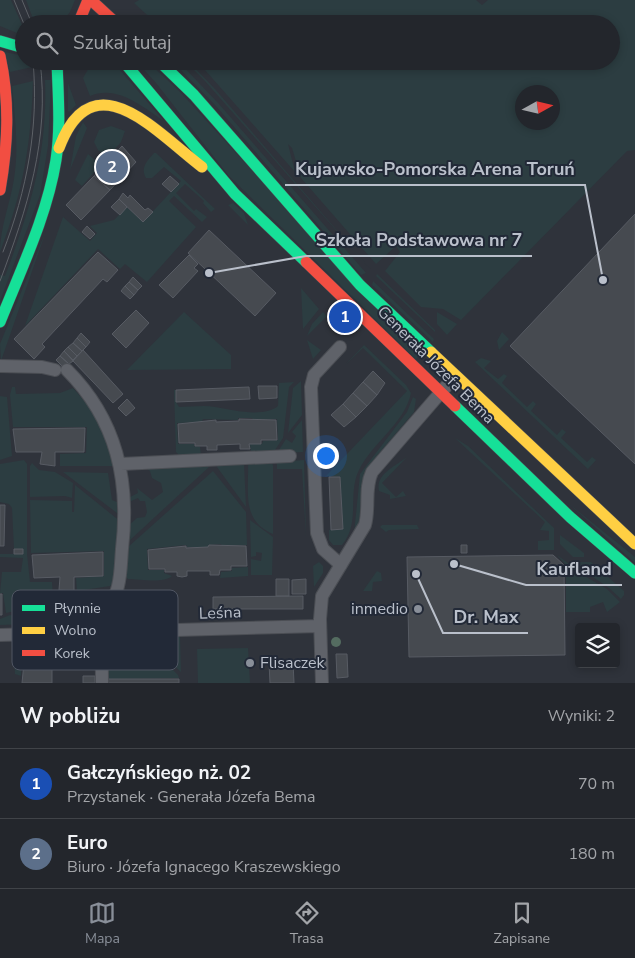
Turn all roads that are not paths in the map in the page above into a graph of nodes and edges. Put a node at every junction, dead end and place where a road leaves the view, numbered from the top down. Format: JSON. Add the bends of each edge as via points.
{"nodes":[{"id":1,"x":90,"y":0,"type":"edge"},
{"id":2,"x":82,"y":15,"type":"edge"},
{"id":3,"x":107,"y":15,"type":"edge"},
{"id":4,"x":0,"y":41,"type":"edge"},
{"id":5,"x":15,"y":45,"type":"edge"},
{"id":6,"x":0,"y":56,"type":"edge"},
{"id":7,"x":57,"y":70,"type":"edge"},
{"id":8,"x":131,"y":70,"type":"edge"},
{"id":9,"x":168,"y":70,"type":"edge"},
{"id":10,"x":56,"y":161,"type":"junction"},
{"id":11,"x":0,"y":188,"type":"edge"},
{"id":12,"x":235,"y":194,"type":"junction"},
{"id":13,"x":0,"y":322,"type":"edge"},
{"id":14,"x":340,"y":347,"type":"dead end"},
{"id":15,"x":0,"y":366,"type":"edge"},
{"id":16,"x":456,"y":376,"type":"junction"},
{"id":17,"x":440,"y":394,"type":"junction"},
{"id":18,"x":290,"y":456,"type":"dead end"},
{"id":19,"x":121,"y":464,"type":"junction"},
{"id":20,"x":635,"y":544,"type":"edge"},
{"id":21,"x":341,"y":565,"type":"junction"},
{"id":22,"x":635,"y":573,"type":"edge"},
{"id":23,"x":116,"y":590,"type":"edge"},
{"id":24,"x":320,"y":626,"type":"junction"},
{"id":25,"x":178,"y":630,"type":"edge"},
{"id":26,"x":102,"y":670,"type":"edge"},
{"id":27,"x":102,"y":683,"type":"edge"},
{"id":28,"x":322,"y":683,"type":"edge"}],
"edges":[{"from":1,"to":2,"type":"main road"},
{"from":1,"to":3,"type":"main road"},
{"from":4,"to":5,"type":"main road"},
{"from":6,"to":11,"type":"main road","via":[[10,116],[8,156]]},
{"from":7,"to":10,"type":"main road"},
{"from":8,"to":12,"type":"main road","name":"Generała Józefa Bema"},
{"from":9,"to":16,"type":"main road","name":"Generała Józefa Bema","via":[[194,95],[360,285]]},
{"from":10,"to":12,"type":"main road","via":[[63,135],[79,113],[94,104],[108,103],[134,114]]},
{"from":10,"to":13,"type":"main road","via":[[45,203]]},
{"from":12,"to":17,"type":"main road","name":"Generała Józefa Bema"},
{"from":14,"to":21,"type":"street","via":[[314,375],[311,388],[317,533],[323,549]]},
{"from":15,"to":19,"type":"street","via":[[61,370],[82,387],[110,430]]},
{"from":16,"to":17,"type":"street"},
{"from":16,"to":20,"type":"main road","name":"Generała Józefa Bema"},
{"from":17,"to":21,"type":"street","via":[[372,472],[365,525]]},
{"from":17,"to":22,"type":"main road","name":"Generała Józefa Bema","via":[[570,517]]},
{"from":18,"to":19,"type":"street"},
{"from":19,"to":23,"type":"street","via":[[125,493],[123,545]]},
{"from":21,"to":24,"type":"street","via":[[322,596]]},
{"from":24,"to":25,"type":"street","name":"Leśna"},
{"from":24,"to":28,"type":"street"},
{"from":26,"to":27,"type":"street"}]}
